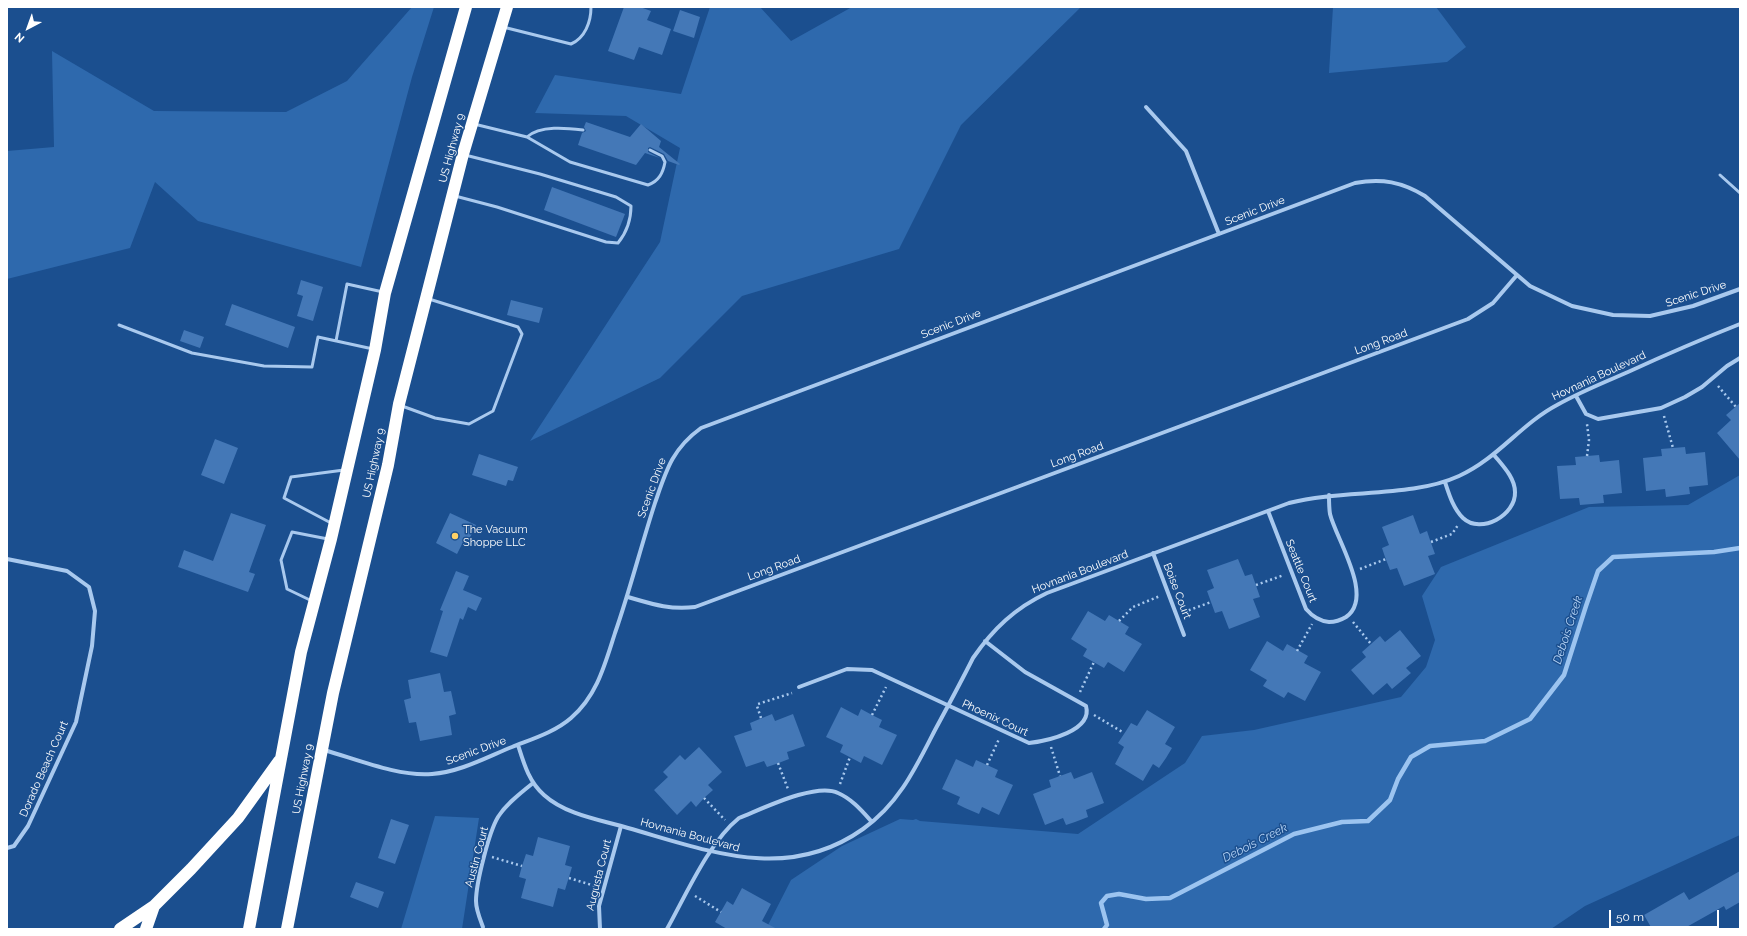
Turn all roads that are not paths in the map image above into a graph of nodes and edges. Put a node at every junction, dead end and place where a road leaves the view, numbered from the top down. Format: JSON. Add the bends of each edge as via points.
{"nodes":[{"id":1,"x":466,"y":7,"type":"edge"},
{"id":2,"x":507,"y":7,"type":"edge"},
{"id":3,"x":591,"y":7,"type":"edge"},
{"id":4,"x":501,"y":26,"type":"junction"},
{"id":5,"x":1146,"y":107,"type":"dead end"},
{"id":6,"x":472,"y":124,"type":"junction"},
{"id":7,"x":583,"y":130,"type":"dead end"},
{"id":8,"x":527,"y":137,"type":"junction"},
{"id":9,"x":650,"y":150,"type":"dead end"},
{"id":10,"x":463,"y":154,"type":"junction"},
{"id":11,"x":1720,"y":175,"type":"dead end"},
{"id":12,"x":1740,"y":193,"type":"edge"},
{"id":13,"x":453,"y":196,"type":"junction"},
{"id":14,"x":1219,"y":234,"type":"junction"},
{"id":15,"x":1517,"y":276,"type":"junction"},
{"id":16,"x":1740,"y":289,"type":"edge"},
{"id":17,"x":385,"y":293,"type":"junction"},
{"id":18,"x":427,"y":299,"type":"junction"},
{"id":19,"x":1740,"y":324,"type":"edge"},
{"id":20,"x":118,"y":325,"type":"dead end"},
{"id":21,"x":336,"y":341,"type":"junction"},
{"id":22,"x":375,"y":350,"type":"junction"},
{"id":23,"x":1740,"y":358,"type":"edge"},
{"id":24,"x":1576,"y":396,"type":"junction"},
{"id":25,"x":399,"y":404,"type":"junction"},
{"id":26,"x":1494,"y":455,"type":"junction"},
{"id":27,"x":346,"y":469,"type":"junction"},
{"id":28,"x":1445,"y":482,"type":"junction"},
{"id":29,"x":1329,"y":496,"type":"junction"},
{"id":30,"x":1268,"y":511,"type":"junction"},
{"id":31,"x":334,"y":524,"type":"junction"},
{"id":32,"x":331,"y":539,"type":"junction"},
{"id":33,"x":1153,"y":553,"type":"junction"},
{"id":34,"x":7,"y":559,"type":"edge"},
{"id":35,"x":628,"y":597,"type":"junction"},
{"id":36,"x":314,"y":602,"type":"junction"},
{"id":37,"x":1184,"y":635,"type":"dead end"},
{"id":38,"x":985,"y":640,"type":"junction"},
{"id":39,"x":799,"y":687,"type":"road end"},
{"id":40,"x":948,"y":706,"type":"junction"},
{"id":41,"x":518,"y":745,"type":"junction"},
{"id":42,"x":322,"y":749,"type":"junction"},
{"id":43,"x":281,"y":759,"type":"junction"},
{"id":44,"x":533,"y":783,"type":"junction"},
{"id":45,"x":872,"y":822,"type":"junction"},
{"id":46,"x":621,"y":826,"type":"junction"},
{"id":47,"x":7,"y":848,"type":"edge"},
{"id":48,"x":711,"y":851,"type":"junction"},
{"id":49,"x":154,"y":906,"type":"junction"},
{"id":50,"x":483,"y":927,"type":"dead end"},
{"id":51,"x":120,"y":929,"type":"edge"},
{"id":52,"x":146,"y":929,"type":"edge"},
{"id":53,"x":248,"y":929,"type":"edge"},
{"id":54,"x":287,"y":929,"type":"edge"},
{"id":55,"x":600,"y":929,"type":"edge"},
{"id":56,"x":666,"y":929,"type":"edge"}],
"edges":[{"from":1,"to":17,"type":"highway"},
{"from":2,"to":4,"type":"highway","name":"US Highway 9"},
{"from":3,"to":4,"type":"lane","via":[[583,35],[571,44]]},
{"from":4,"to":6,"type":"highway","name":"US Highway 9"},
{"from":5,"to":14,"type":"street","via":[[1186,151]]},
{"from":6,"to":8,"type":"lane"},
{"from":6,"to":10,"type":"highway","name":"US Highway 9"},
{"from":7,"to":8,"type":"lane","via":[[541,130]]},
{"from":8,"to":9,"type":"lane","via":[[570,162],[648,185],[656,182],[665,162],[662,156]]},
{"from":10,"to":13,"type":"highway","name":"US Highway 9"},
{"from":10,"to":13,"type":"lane","via":[[540,174],[616,198],[631,206],[631,217],[625,234],[618,243],[606,242],[497,207]]},
{"from":11,"to":12,"type":"lane"},
{"from":13,"to":18,"type":"highway","name":"US Highway 9"},
{"from":14,"to":15,"type":"street","name":"Scenic Drive","via":[[1355,183],[1370,180],[1388,181],[1410,187],[1425,196]]},
{"from":14,"to":35,"type":"street","name":"Scenic Drive","via":[[701,428],[681,445],[668,464]]},
{"from":15,"to":16,"type":"street","name":"Scenic Drive","via":[[1530,286],[1572,306],[1613,315],[1650,316],[1670,312]]},
{"from":15,"to":35,"type":"street","name":"Long Road","via":[[1493,304],[1468,319],[695,607],[663,607]]},
{"from":17,"to":21,"type":"lane","via":[[347,284]]},
{"from":17,"to":22,"type":"highway"},
{"from":18,"to":25,"type":"highway","name":"US Highway 9"},
{"from":18,"to":25,"type":"lane","via":[[518,328],[522,334],[493,412],[469,424],[435,418]]},
{"from":19,"to":24,"type":"street","name":"Hovnania Boulevard"},
{"from":20,"to":21,"type":"lane","via":[[192,354],[264,366],[312,367],[318,337]]},
{"from":21,"to":22,"type":"lane"},
{"from":22,"to":27,"type":"highway"},
{"from":23,"to":24,"type":"street","via":[[1702,387],[1661,408],[1598,419],[1586,414]]},
{"from":24,"to":26,"type":"street","name":"Hovnania Boulevard","via":[[1541,415]]},
{"from":25,"to":42,"type":"highway","name":"US Highway 9","via":[[388,464]]},
{"from":26,"to":28,"type":"street","name":"Hovnania Boulevard","via":[[1477,467]]},
{"from":26,"to":28,"type":"street","via":[[1513,481],[1515,492],[1513,504],[1496,520],[1482,524],[1463,518],[1454,506]]},
{"from":27,"to":31,"type":"highway"},
{"from":27,"to":31,"type":"lane","via":[[291,477],[284,498]]},
{"from":28,"to":29,"type":"street","name":"Hovnania Boulevard","via":[[1416,488]]},
{"from":29,"to":30,"type":"street","name":"Hovnania Boulevard","via":[[1302,499]]},
{"from":29,"to":30,"type":"street","name":"Seattle Court","via":[[1330,514],[1356,586],[1354,610],[1348,616],[1331,622],[1316,618],[1303,604]]},
{"from":30,"to":33,"type":"street","name":"Hovnania Boulevard"},
{"from":31,"to":32,"type":"highway"},
{"from":32,"to":36,"type":"highway"},
{"from":32,"to":36,"type":"lane","via":[[292,532],[281,560],[287,589]]},
{"from":33,"to":37,"type":"street","name":"Boise Court"},
{"from":33,"to":38,"type":"street","name":"Hovnania Boulevard","via":[[1028,602]]},
{"from":34,"to":47,"type":"street","name":"Dorado Beach Court","via":[[67,571],[89,587],[95,611],[92,646],[76,722],[28,826],[14,846]]},
{"from":35,"to":41,"type":"street","name":"Scenic Drive","via":[[601,675],[587,701],[571,718],[552,731]]},
{"from":36,"to":43,"type":"highway","via":[[290,704]]},
{"from":38,"to":40,"type":"street","name":"Hovnania Boulevard"},
{"from":38,"to":40,"type":"street","name":"Phoenix Court","via":[[1025,672],[1086,706],[1086,717],[1079,726],[1068,733],[1041,742],[1029,743]]},
{"from":39,"to":40,"type":"street","name":"Phoenix Court","via":[[846,669],[872,670]]},
{"from":40,"to":45,"type":"street","name":"Hovnania Boulevard","via":[[904,789]]},
{"from":41,"to":42,"type":"street","name":"Scenic Drive","via":[[448,772],[421,774],[387,768]]},
{"from":41,"to":44,"type":"street","name":"Hovnania Boulevard"},
{"from":42,"to":54,"type":"highway","name":"US Highway 9"},
{"from":43,"to":49,"type":"highway","via":[[238,818]]},
{"from":43,"to":53,"type":"highway"},
{"from":44,"to":46,"type":"street","name":"Hovnania Boulevard","via":[[544,796],[559,806]]},
{"from":44,"to":50,"type":"street","name":"Austin Court","via":[[510,802],[498,818],[477,886],[476,902]]},
{"from":45,"to":48,"type":"street","name":"Hovnania Boulevard","via":[[844,841],[808,855],[762,860]]},
{"from":45,"to":48,"type":"street","via":[[853,802],[837,792],[823,789],[810,791],[739,818],[729,825]]},
{"from":46,"to":48,"type":"street","name":"Hovnania Boulevard"},
{"from":46,"to":55,"type":"street","name":"Augusta Court","via":[[599,906]]},
{"from":48,"to":56,"type":"street"},
{"from":49,"to":51,"type":"highway"},
{"from":49,"to":52,"type":"highway"}]}
